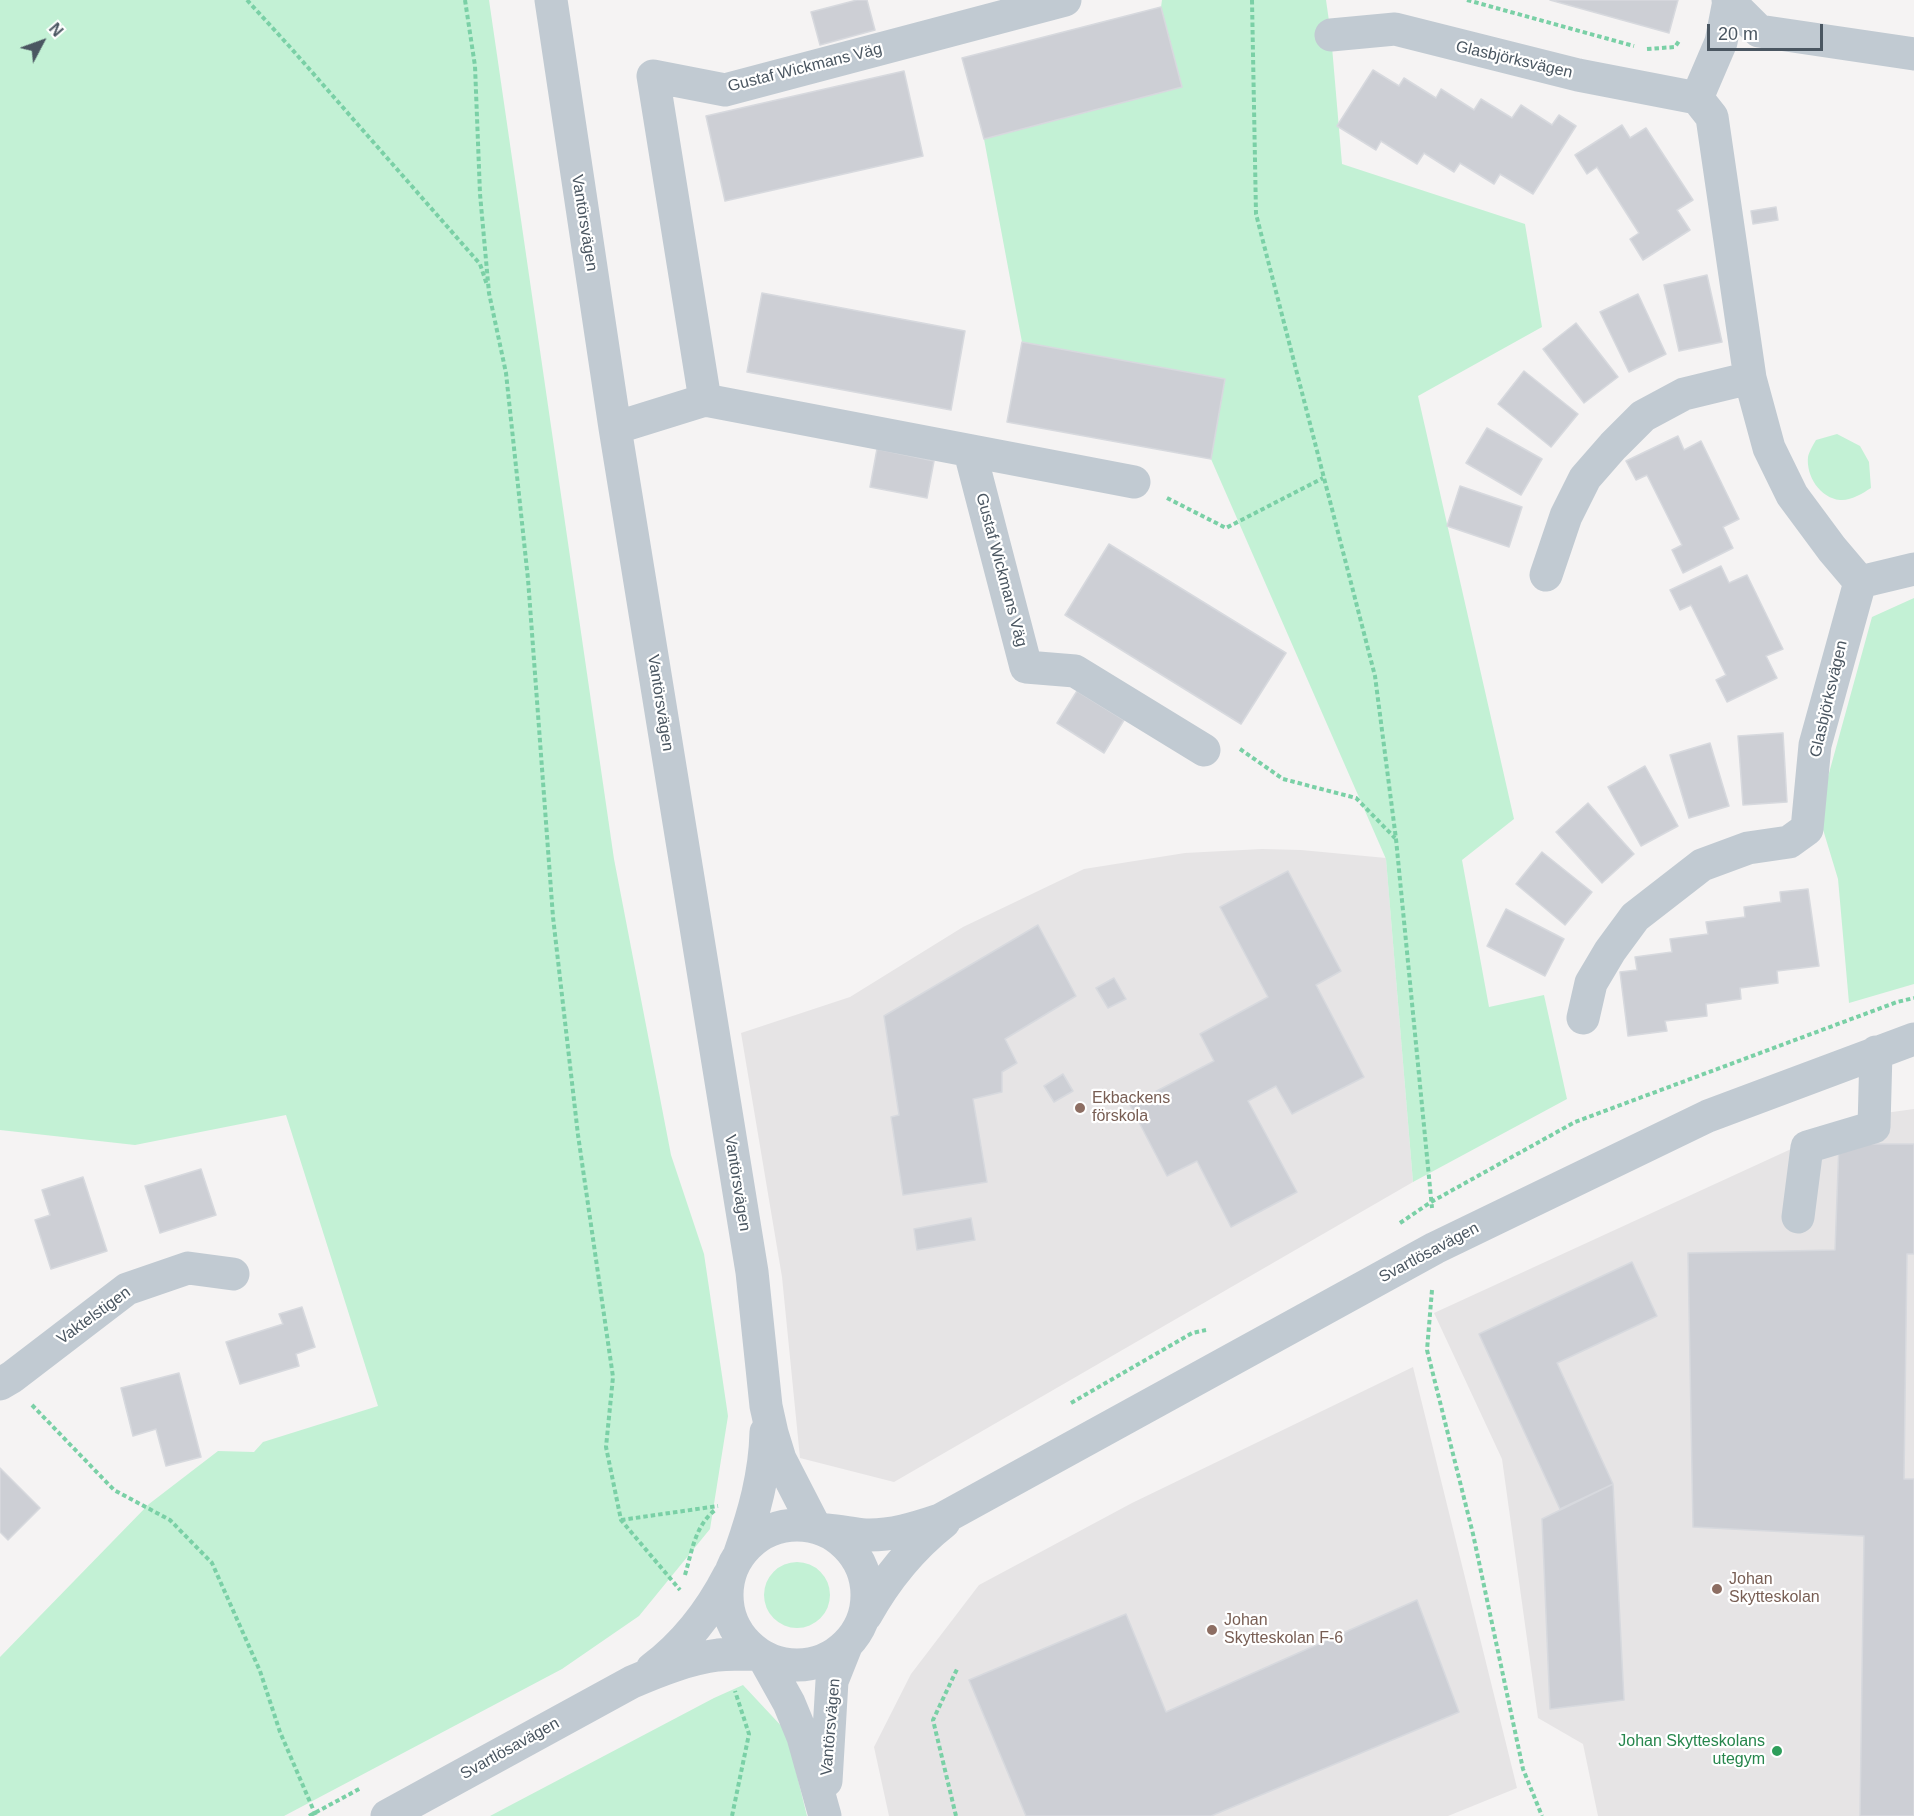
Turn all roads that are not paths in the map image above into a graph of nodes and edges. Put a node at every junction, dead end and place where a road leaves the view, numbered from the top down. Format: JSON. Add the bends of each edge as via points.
{"nodes":[{"id":1,"x":551,"y":0,"type":"edge"},
{"id":2,"x":1065,"y":0,"type":"edge"},
{"id":3,"x":1729,"y":0,"type":"edge"},
{"id":4,"x":1331,"y":35,"type":"dead end"},
{"id":5,"x":1914,"y":54,"type":"edge"},
{"id":6,"x":1697,"y":98,"type":"junction"},
{"id":7,"x":1750,"y":378,"type":"junction"},
{"id":8,"x":705,"y":400,"type":"junction"},
{"id":9,"x":615,"y":428,"type":"junction"},
{"id":10,"x":970,"y":452,"type":"junction"},
{"id":11,"x":1134,"y":482,"type":"road end"},
{"id":12,"x":1914,"y":569,"type":"edge"},
{"id":13,"x":1546,"y":575,"type":"dead end"},
{"id":14,"x":1860,"y":582,"type":"junction"},
{"id":15,"x":1204,"y":750,"type":"road end"},
{"id":16,"x":1583,"y":1018,"type":"dead end"},
{"id":17,"x":1914,"y":1039,"type":"edge"},
{"id":18,"x":1876,"y":1052,"type":"junction"},
{"id":19,"x":1798,"y":1217,"type":"dead end"},
{"id":20,"x":233,"y":1274,"type":"dead end"},
{"id":21,"x":0,"y":1384,"type":"edge"},
{"id":22,"x":766,"y":1406,"type":"junction"},
{"id":23,"x":964,"y":1508,"type":"junction"},
{"id":24,"x":821,"y":1528,"type":"junction"},
{"id":25,"x":735,"y":1563,"type":"junction"},
{"id":26,"x":853,"y":1637,"type":"junction"},
{"id":27,"x":761,"y":1657,"type":"junction"},
{"id":28,"x":633,"y":1682,"type":"junction"},
{"id":29,"x":825,"y":1813,"type":"edge"},
{"id":30,"x":387,"y":1816,"type":"edge"}],
"edges":[{"from":1,"to":9,"type":"street","name":"Vantörsvägen"},
{"from":2,"to":8,"type":"street","name":"Gustaf Wickmans Väg","via":[[725,90],[653,76]]},
{"from":3,"to":5,"type":"street","via":[[1759,32]]},
{"from":3,"to":6,"type":"street","via":[[1720,42]]},
{"from":4,"to":6,"type":"street","name":"Glasbjörksvägen","via":[[1395,29],[1578,75]]},
{"from":6,"to":7,"type":"street","via":[[1712,117]]},
{"from":7,"to":13,"type":"street","via":[[1684,394],[1643,416],[1585,478],[1566,516]]},
{"from":7,"to":14,"type":"street","via":[[1769,448],[1792,495]]},
{"from":8,"to":9,"type":"street"},
{"from":8,"to":10,"type":"street"},
{"from":9,"to":22,"type":"street","name":"Vantörsvägen","via":[[752,1272]]},
{"from":10,"to":11,"type":"street"},
{"from":10,"to":15,"type":"street","name":"Gustaf Wickmans Väg","via":[[1026,667],[1075,671]]},
{"from":12,"to":14,"type":"street"},
{"from":14,"to":16,"type":"street","name":"Glasbjörksvägen","via":[[1815,745],[1807,829],[1789,842],[1748,848],[1702,865],[1635,917],[1591,983]]},
{"from":17,"to":18,"type":"street","name":"Svartlösavägen"},
{"from":18,"to":19,"type":"street","via":[[1874,1127],[1807,1147]]},
{"from":18,"to":23,"type":"street","name":"Svartlösavägen","via":[[1708,1116],[1435,1248]]},
{"from":20,"to":21,"type":"street","name":"Vaktelstigen","via":[[188,1268],[127,1289]]},
{"from":22,"to":24,"type":"street","name":"Vantörsvägen","via":[[780,1460]]},
{"from":22,"to":25,"type":"street","name":"Vantörsvägen","via":[[759,1493]]},
{"from":23,"to":24,"type":"street","name":"Svartlösavägen","via":[[914,1529],[887,1534]]},
{"from":23,"to":26,"type":"street","name":"Svartlösavägen","via":[[901,1562]]},
{"from":24,"to":25,"type":"street","via":[[778,1527],[757,1537]]},
{"from":24,"to":26,"type":"street","via":[[843,1542],[858,1560],[866,1582],[867,1605]]},
{"from":25,"to":27,"type":"street","via":[[727,1596],[731,1620],[742,1640]]},
{"from":25,"to":28,"type":"street","name":"Svartlösavägen","via":[[693,1630],[675,1650]]},
{"from":26,"to":27,"type":"street","via":[[827,1659],[804,1665],[781,1664]]},
{"from":26,"to":29,"type":"street","name":"Vantörsvägen","via":[[832,1681]]},
{"from":27,"to":28,"type":"street","name":"Svartlösavägen","via":[[718,1655],[657,1671]]},
{"from":27,"to":29,"type":"street","name":"Vantörsvägen","via":[[789,1702]]},
{"from":28,"to":30,"type":"street","name":"Svartlösavägen"}]}
